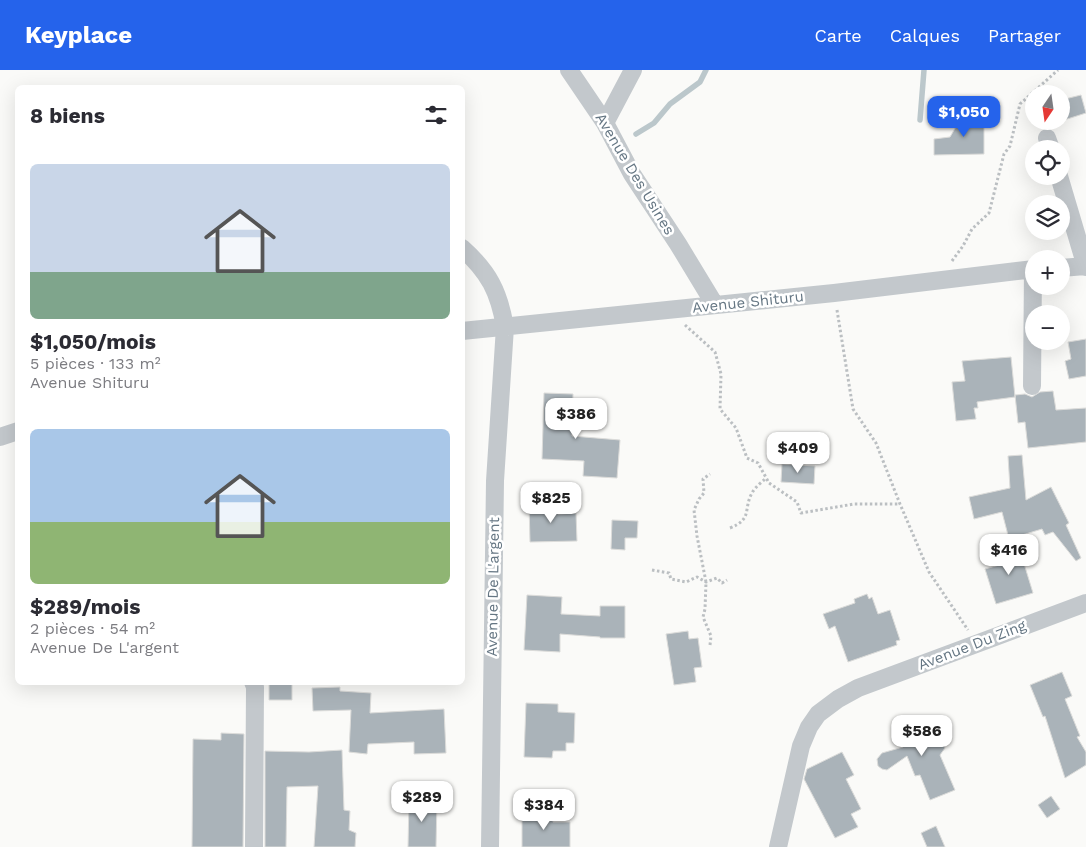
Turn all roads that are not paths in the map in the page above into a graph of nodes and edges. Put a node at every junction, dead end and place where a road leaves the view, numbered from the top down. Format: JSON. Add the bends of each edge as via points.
{"nodes":[{"id":1,"x":569,"y":70,"type":"edge"},
{"id":2,"x":632,"y":70,"type":"edge"},
{"id":3,"x":605,"y":124,"type":"junction"},
{"id":4,"x":1062,"y":185,"type":"edge"},
{"id":5,"x":465,"y":251,"type":"edge"},
{"id":6,"x":1086,"y":266,"type":"edge"},
{"id":7,"x":1070,"y":267,"type":"edge"},
{"id":8,"x":1025,"y":270,"type":"edge"},
{"id":9,"x":1033,"y":295,"type":"edge"},
{"id":10,"x":715,"y":305,"type":"junction"},
{"id":11,"x":505,"y":327,"type":"junction"},
{"id":12,"x":465,"y":331,"type":"edge"},
{"id":13,"x":1032,"y":386,"type":"dead end"},
{"id":14,"x":15,"y":432,"type":"edge"},
{"id":15,"x":0,"y":437,"type":"edge"},
{"id":16,"x":1086,"y":603,"type":"edge"},
{"id":17,"x":254,"y":685,"type":"edge"},
{"id":18,"x":254,"y":847,"type":"edge"},
{"id":19,"x":490,"y":847,"type":"edge"},
{"id":20,"x":778,"y":847,"type":"edge"}],
"edges":[{"from":1,"to":3,"type":"street","name":"Avenue Des Usines"},
{"from":2,"to":3,"type":"street"},
{"from":3,"to":10,"type":"street","name":"Avenue Des Usines","via":[[632,174]]},
{"from":4,"to":6,"type":"street"},
{"from":5,"to":11,"type":"street","name":"Avenue De L'argent","via":[[490,279],[502,304]]},
{"from":6,"to":7,"type":"street"},
{"from":8,"to":10,"type":"street","name":"Avenue Shituru"},
{"from":9,"to":13,"type":"street"},
{"from":10,"to":11,"type":"street","name":"Avenue Shituru"},
{"from":11,"to":12,"type":"street","name":"Avenue Shituru"},
{"from":11,"to":19,"type":"street","name":"Avenue De L'argent","via":[[495,481]]},
{"from":14,"to":15,"type":"street"},
{"from":16,"to":20,"type":"street","name":"Avenue Du Zing","via":[[858,688],[818,714],[801,746]]},
{"from":17,"to":18,"type":"street"}]}
